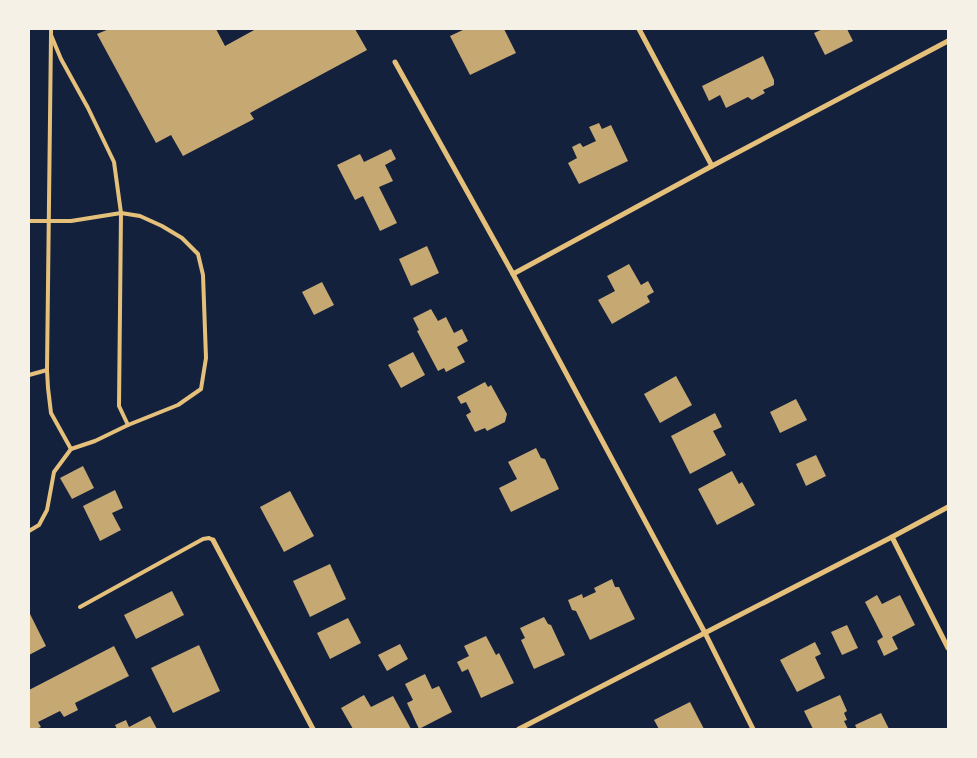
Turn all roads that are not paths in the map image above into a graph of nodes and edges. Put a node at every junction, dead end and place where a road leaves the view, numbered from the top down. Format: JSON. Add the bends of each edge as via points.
{"nodes":[{"id":1,"x":51,"y":29,"type":"edge"},
{"id":2,"x":639,"y":29,"type":"edge"},
{"id":3,"x":51,"y":34,"type":"junction"},
{"id":4,"x":948,"y":41,"type":"edge"},
{"id":5,"x":395,"y":62,"type":"dead end"},
{"id":6,"x":712,"y":166,"type":"junction"},
{"id":7,"x":122,"y":213,"type":"junction"},
{"id":8,"x":29,"y":221,"type":"edge"},
{"id":9,"x":48,"y":221,"type":"junction"},
{"id":10,"x":513,"y":274,"type":"junction"},
{"id":11,"x":47,"y":370,"type":"junction"},
{"id":12,"x":29,"y":375,"type":"edge"},
{"id":13,"x":128,"y":425,"type":"junction"},
{"id":14,"x":71,"y":449,"type":"junction"},
{"id":15,"x":948,"y":507,"type":"edge"},
{"id":16,"x":29,"y":531,"type":"edge"},
{"id":17,"x":892,"y":537,"type":"junction"},
{"id":18,"x":213,"y":540,"type":"joint"},
{"id":19,"x":80,"y":607,"type":"dead end"},
{"id":20,"x":705,"y":633,"type":"junction"},
{"id":21,"x":948,"y":648,"type":"edge"},
{"id":22,"x":313,"y":729,"type":"edge"},
{"id":23,"x":519,"y":729,"type":"edge"},
{"id":24,"x":753,"y":729,"type":"edge"}],
"edges":[{"from":1,"to":3,"type":"lane"},
{"from":2,"to":6,"type":"street"},
{"from":3,"to":7,"type":"lane","via":[[114,162]]},
{"from":3,"to":9,"type":"lane"},
{"from":4,"to":6,"type":"street"},
{"from":5,"to":10,"type":"street"},
{"from":6,"to":10,"type":"street"},
{"from":7,"to":9,"type":"lane"},
{"from":7,"to":13,"type":"lane","via":[[119,406]]},
{"from":7,"to":13,"type":"lane","via":[[140,216],[162,226],[182,238],[198,254],[203,275],[206,358],[202,389],[178,405]]},
{"from":8,"to":9,"type":"lane"},
{"from":9,"to":11,"type":"lane"},
{"from":10,"to":20,"type":"street"},
{"from":11,"to":12,"type":"lane"},
{"from":11,"to":14,"type":"lane","via":[[51,413]]},
{"from":13,"to":14,"type":"lane"},
{"from":14,"to":16,"type":"lane","via":[[54,472],[47,510],[39,525]]},
{"from":15,"to":17,"type":"street"},
{"from":17,"to":20,"type":"street"},
{"from":17,"to":21,"type":"street"},
{"from":18,"to":19,"type":"lane","via":[[203,539]]},
{"from":18,"to":22,"type":"street"},
{"from":20,"to":23,"type":"street"},
{"from":20,"to":24,"type":"street"}]}
